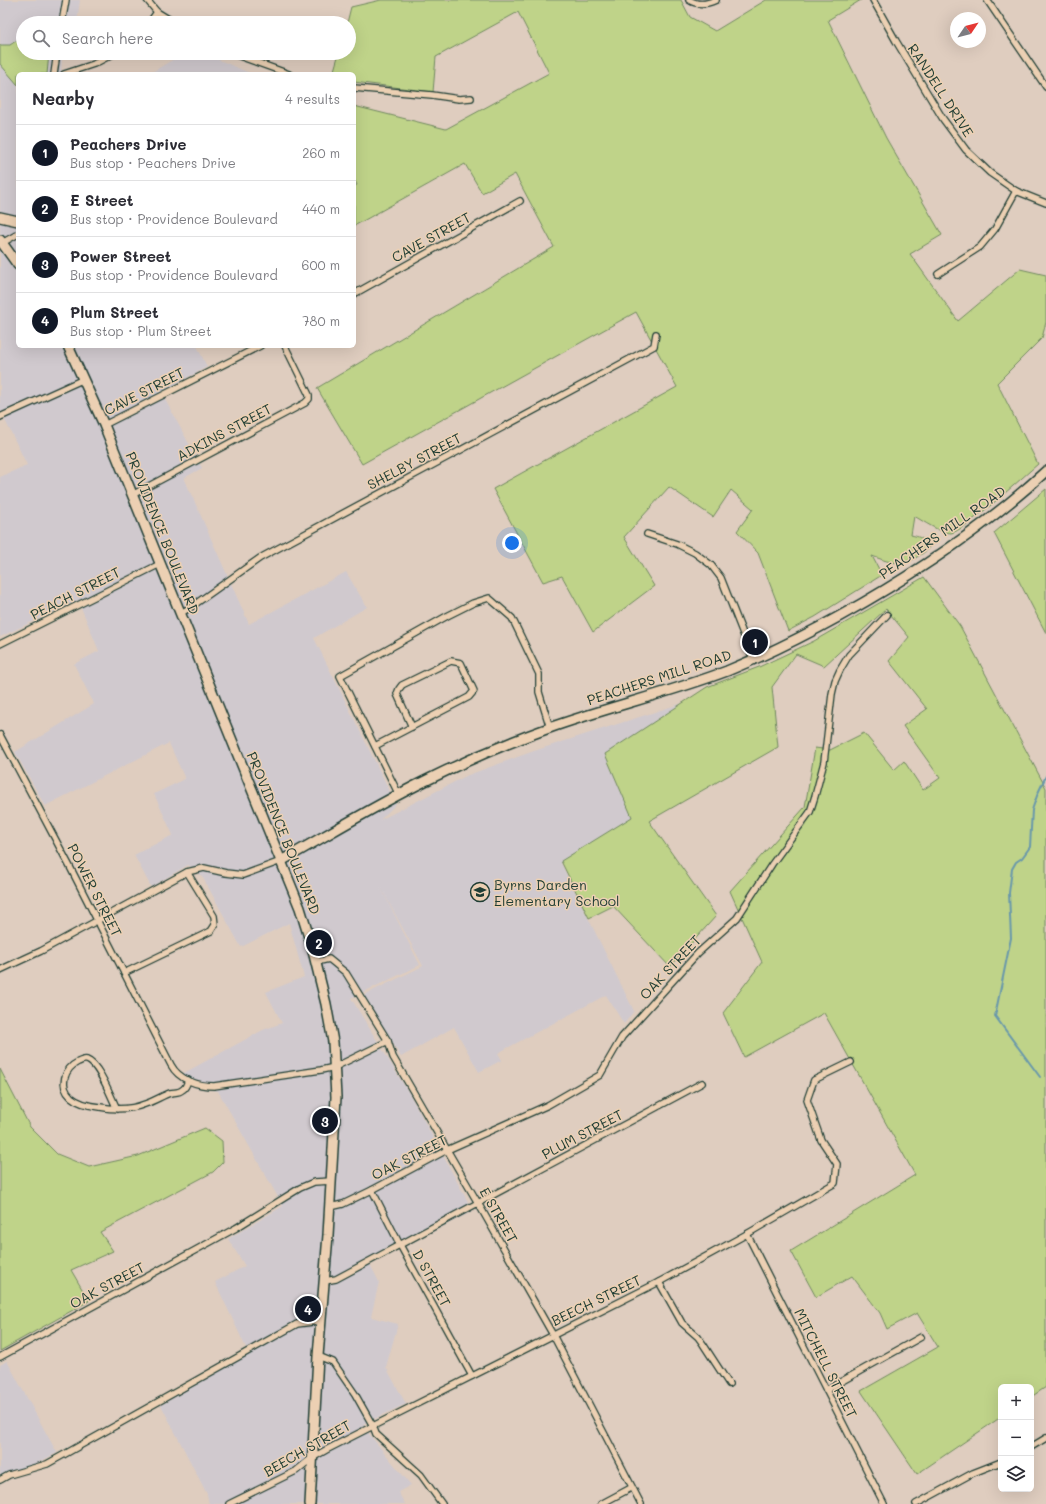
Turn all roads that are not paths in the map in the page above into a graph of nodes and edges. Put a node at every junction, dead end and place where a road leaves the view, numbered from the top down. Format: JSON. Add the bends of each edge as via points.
{"nodes":[{"id":1,"x":66,"y":0,"type":"edge"},
{"id":2,"x":147,"y":0,"type":"edge"},
{"id":3,"x":689,"y":0,"type":"edge"},
{"id":4,"x":716,"y":0,"type":"edge"},
{"id":5,"x":873,"y":0,"type":"edge"},
{"id":6,"x":987,"y":0,"type":"edge"},
{"id":7,"x":157,"y":12,"type":"junction"},
{"id":8,"x":63,"y":16,"type":"edge"},
{"id":9,"x":154,"y":16,"type":"edge"},
{"id":10,"x":164,"y":16,"type":"edge"},
{"id":11,"x":56,"y":60,"type":"edge"},
{"id":12,"x":102,"y":60,"type":"edge"},
{"id":13,"x":250,"y":60,"type":"edge"},
{"id":14,"x":54,"y":72,"type":"edge"},
{"id":15,"x":70,"y":72,"type":"edge"},
{"id":16,"x":283,"y":72,"type":"edge"},
{"id":17,"x":1046,"y":87,"type":"edge"},
{"id":18,"x":356,"y":88,"type":"edge"},
{"id":19,"x":471,"y":98,"type":"dead end"},
{"id":20,"x":1016,"y":191,"type":"junction"},
{"id":21,"x":520,"y":201,"type":"dead end"},
{"id":22,"x":1046,"y":203,"type":"edge"},
{"id":23,"x":0,"y":217,"type":"edge"},
{"id":24,"x":16,"y":221,"type":"edge"},
{"id":25,"x":16,"y":235,"type":"edge"},
{"id":26,"x":1,"y":242,"type":"edge"},
{"id":27,"x":16,"y":262,"type":"edge"},
{"id":28,"x":938,"y":274,"type":"dead end"},
{"id":29,"x":356,"y":293,"type":"edge"},
{"id":30,"x":656,"y":334,"type":"dead end"},
{"id":31,"x":69,"y":348,"type":"edge"},
{"id":32,"x":256,"y":348,"type":"edge"},
{"id":33,"x":286,"y":348,"type":"edge"},
{"id":34,"x":84,"y":379,"type":"junction"},
{"id":35,"x":0,"y":417,"type":"edge"},
{"id":36,"x":104,"y":425,"type":"junction"},
{"id":37,"x":1046,"y":471,"type":"edge"},
{"id":38,"x":132,"y":495,"type":"junction"},
{"id":39,"x":647,"y":534,"type":"dead end"},
{"id":40,"x":160,"y":564,"type":"junction"},
{"id":41,"x":181,"y":613,"type":"junction"},
{"id":42,"x":887,"y":615,"type":"dead end"},
{"id":43,"x":0,"y":644,"type":"edge"},
{"id":44,"x":753,"y":659,"type":"junction"},
{"id":45,"x":412,"y":727,"type":"junction"},
{"id":46,"x":550,"y":728,"type":"junction"},
{"id":47,"x":0,"y":735,"type":"edge"},
{"id":48,"x":375,"y":746,"type":"junction"},
{"id":49,"x":399,"y":795,"type":"junction"},
{"id":50,"x":281,"y":861,"type":"junction"},
{"id":51,"x":187,"y":872,"type":"junction"},
{"id":52,"x":98,"y":920,"type":"junction"},
{"id":53,"x":316,"y":962,"type":"junction"},
{"id":54,"x":0,"y":970,"type":"edge"},
{"id":55,"x":124,"y":973,"type":"junction"},
{"id":56,"x":388,"y":1041,"type":"junction"},
{"id":57,"x":851,"y":1062,"type":"dead end"},
{"id":58,"x":335,"y":1067,"type":"junction"},
{"id":59,"x":188,"y":1080,"type":"junction"},
{"id":60,"x":702,"y":1083,"type":"dead end"},
{"id":61,"x":116,"y":1109,"type":"junction"},
{"id":62,"x":447,"y":1150,"type":"junction"},
{"id":63,"x":332,"y":1181,"type":"junction"},
{"id":64,"x":372,"y":1190,"type":"junction"},
{"id":65,"x":478,"y":1203,"type":"junction"},
{"id":66,"x":330,"y":1207,"type":"junction"},
{"id":67,"x":747,"y":1234,"type":"junction"},
{"id":68,"x":400,"y":1245,"type":"junction"},
{"id":69,"x":324,"y":1281,"type":"junction"},
{"id":70,"x":659,"y":1282,"type":"junction"},
{"id":71,"x":320,"y":1321,"type":"junction"},
{"id":72,"x":553,"y":1335,"type":"junction"},
{"id":73,"x":921,"y":1337,"type":"dead end"},
{"id":74,"x":318,"y":1356,"type":"junction"},
{"id":75,"x":0,"y":1357,"type":"edge"},
{"id":76,"x":472,"y":1376,"type":"junction"},
{"id":77,"x":729,"y":1384,"type":"dead end"},
{"id":78,"x":826,"y":1390,"type":"junction"},
{"id":79,"x":373,"y":1426,"type":"junction"},
{"id":80,"x":1046,"y":1438,"type":"edge"},
{"id":81,"x":1034,"y":1445,"type":"edge"},
{"id":82,"x":312,"y":1458,"type":"junction"},
{"id":83,"x":998,"y":1463,"type":"edge"},
{"id":84,"x":0,"y":1480,"type":"edge"},
{"id":85,"x":631,"y":1488,"type":"junction"},
{"id":86,"x":229,"y":1504,"type":"edge"},
{"id":87,"x":310,"y":1504,"type":"edge"},
{"id":88,"x":442,"y":1504,"type":"edge"},
{"id":89,"x":601,"y":1504,"type":"edge"},
{"id":90,"x":641,"y":1504,"type":"edge"},
{"id":91,"x":884,"y":1504,"type":"edge"},
{"id":92,"x":916,"y":1504,"type":"edge"}],
"edges":[{"from":1,"to":8,"type":"street"},
{"from":2,"to":7,"type":"street"},
{"from":3,"to":4,"type":"street","via":[[697,4]]},
{"from":5,"to":20,"type":"street","name":"RANDELL DRIVE","via":[[943,119],[966,150],[990,173]]},
{"from":6,"to":17,"type":"street"},
{"from":7,"to":9,"type":"street"},
{"from":7,"to":10,"type":"street"},
{"from":11,"to":14,"type":"street"},
{"from":12,"to":15,"type":"street"},
{"from":13,"to":16,"type":"street"},
{"from":18,"to":19,"type":"street","via":[[459,99]]},
{"from":20,"to":22,"type":"street","name":"RANDELL DRIVE"},
{"from":20,"to":28,"type":"street","via":[[995,228],[980,247]]},
{"from":21,"to":29,"type":"street","name":"CAVE STREET"},
{"from":23,"to":24,"type":"main road"},
{"from":25,"to":26,"type":"street"},
{"from":26,"to":27,"type":"main road"},
{"from":30,"to":41,"type":"street","name":"SHELBY STREET","via":[[654,346],[260,558]]},
{"from":31,"to":34,"type":"main road","name":"PROVIDENCE BOULEVARD"},
{"from":32,"to":36,"type":"street","name":"CAVE STREET"},
{"from":33,"to":38,"type":"street","name":"ADKINS STREET","via":[[309,395],[305,403]]},
{"from":34,"to":35,"type":"street"},
{"from":34,"to":36,"type":"main road","name":"PROVIDENCE BOULEVARD"},
{"from":36,"to":38,"type":"main road","name":"PROVIDENCE BOULEVARD"},
{"from":37,"to":44,"type":"main road","name":"PEACHERS MILL ROAD","via":[[1014,500],[923,567],[817,629]]},
{"from":38,"to":40,"type":"main road","name":"PROVIDENCE BOULEVARD"},
{"from":39,"to":44,"type":"street","via":[[677,544],[711,565],[721,578]]},
{"from":40,"to":41,"type":"main road","name":"PROVIDENCE BOULEVARD"},
{"from":40,"to":43,"type":"street","name":"PEACH STREET"},
{"from":41,"to":50,"type":"main road","name":"PROVIDENCE BOULEVARD"},
{"from":42,"to":62,"type":"street","name":"OAK STREET","via":[[849,655],[835,682],[824,762],[810,812],[737,918],[698,953],[622,1037],[600,1075],[548,1105]]},
{"from":44,"to":46,"type":"main road","name":"PEACHERS MILL ROAD","via":[[704,679]]},
{"from":45,"to":45,"type":"street","via":[[469,697],[474,691],[461,664],[451,661],[402,685],[397,694]]},
{"from":45,"to":48,"type":"street"},
{"from":46,"to":48,"type":"street","via":[[539,692],[540,674],[512,618],[488,598],[447,616],[340,676]]},
{"from":46,"to":49,"type":"main road","name":"PEACHERS MILL ROAD","via":[[458,765]]},
{"from":47,"to":52,"type":"street","name":"POWER STREET"},
{"from":48,"to":49,"type":"street"},
{"from":49,"to":50,"type":"main road","name":"PEACHERS MILL ROAD"},
{"from":50,"to":51,"type":"street","via":[[243,875],[204,868]]},
{"from":50,"to":53,"type":"main road","name":"PROVIDENCE BOULEVARD","via":[[300,908]]},
{"from":51,"to":52,"type":"street"},
{"from":51,"to":55,"type":"street","via":[[214,916],[215,925],[211,931]]},
{"from":52,"to":54,"type":"street"},
{"from":52,"to":55,"type":"street","name":"POWER STREET"},
{"from":53,"to":56,"type":"street","name":"E STREET","via":[[329,959],[346,973]]},
{"from":53,"to":58,"type":"main road","name":"PROVIDENCE BOULEVARD","via":[[333,1042]]},
{"from":55,"to":59,"type":"street","name":"POWER STREET","via":[[171,1065]]},
{"from":56,"to":58,"type":"street","name":"POWER STREET"},
{"from":56,"to":62,"type":"street","name":"E STREET","via":[[393,1057]]},
{"from":57,"to":67,"type":"street","name":"BEECH STREET","via":[[814,1080],[807,1100],[821,1140],[837,1164],[835,1183]]},
{"from":58,"to":59,"type":"street","name":"POWER STREET","via":[[214,1086]]},
{"from":58,"to":63,"type":"main road","name":"PROVIDENCE BOULEVARD","via":[[336,1108]]},
{"from":59,"to":61,"type":"street","via":[[186,1087],[180,1092],[170,1093],[144,1105]]},
{"from":60,"to":65,"type":"street","name":"PLUM STREET"},
{"from":61,"to":61,"type":"street","via":[[95,1066],[87,1060],[72,1065],[64,1079],[64,1085],[72,1097],[84,1104]]},
{"from":62,"to":64,"type":"street","name":"OAK STREET"},
{"from":62,"to":65,"type":"street","name":"E STREET"},
{"from":63,"to":66,"type":"main road","name":"PROVIDENCE BOULEVARD"},
{"from":63,"to":75,"type":"street","name":"OAK STREET","via":[[314,1182],[300,1188],[236,1228]]},
{"from":64,"to":66,"type":"street","name":"OAK STREET","via":[[343,1204]]},
{"from":64,"to":68,"type":"street","name":"D STREET"},
{"from":65,"to":68,"type":"street","name":"PLUM STREET"},
{"from":65,"to":72,"type":"street","name":"E STREET"},
{"from":66,"to":69,"type":"main road","name":"PROVIDENCE BOULEVARD"},
{"from":67,"to":70,"type":"street","name":"BEECH STREET"},
{"from":67,"to":78,"type":"street","name":"MITCHELL STREET"},
{"from":68,"to":69,"type":"street","name":"PLUM STREET","via":[[336,1279]]},
{"from":68,"to":76,"type":"street","name":"D STREET"},
{"from":69,"to":71,"type":"main road","name":"PROVIDENCE BOULEVARD"},
{"from":70,"to":72,"type":"street","name":"BEECH STREET"},
{"from":70,"to":77,"type":"street","via":[[682,1323],[698,1337]]},
{"from":71,"to":74,"type":"main road","name":"PROVIDENCE BOULEVARD"},
{"from":71,"to":84,"type":"street","via":[[297,1324],[47,1464]]},
{"from":72,"to":76,"type":"street","name":"BEECH STREET"},
{"from":72,"to":85,"type":"street","name":"E STREET"},
{"from":73,"to":78,"type":"street"},
{"from":74,"to":79,"type":"street","via":[[333,1362]]},
{"from":74,"to":82,"type":"main road","name":"PROVIDENCE BOULEVARD"},
{"from":76,"to":79,"type":"street","name":"BEECH STREET"},
{"from":78,"to":91,"type":"street","name":"MITCHELL STREET"},
{"from":79,"to":82,"type":"street","name":"BEECH STREET"},
{"from":79,"to":88,"type":"street","via":[[376,1434],[421,1475]]},
{"from":80,"to":81,"type":"street"},
{"from":82,"to":86,"type":"street","name":"BEECH STREET","via":[[296,1470]]},
{"from":82,"to":87,"type":"main road","name":"PROVIDENCE BOULEVARD"},
{"from":83,"to":92,"type":"street","via":[[973,1473]]},
{"from":85,"to":89,"type":"street"},
{"from":85,"to":90,"type":"street","name":"E STREET"}]}
